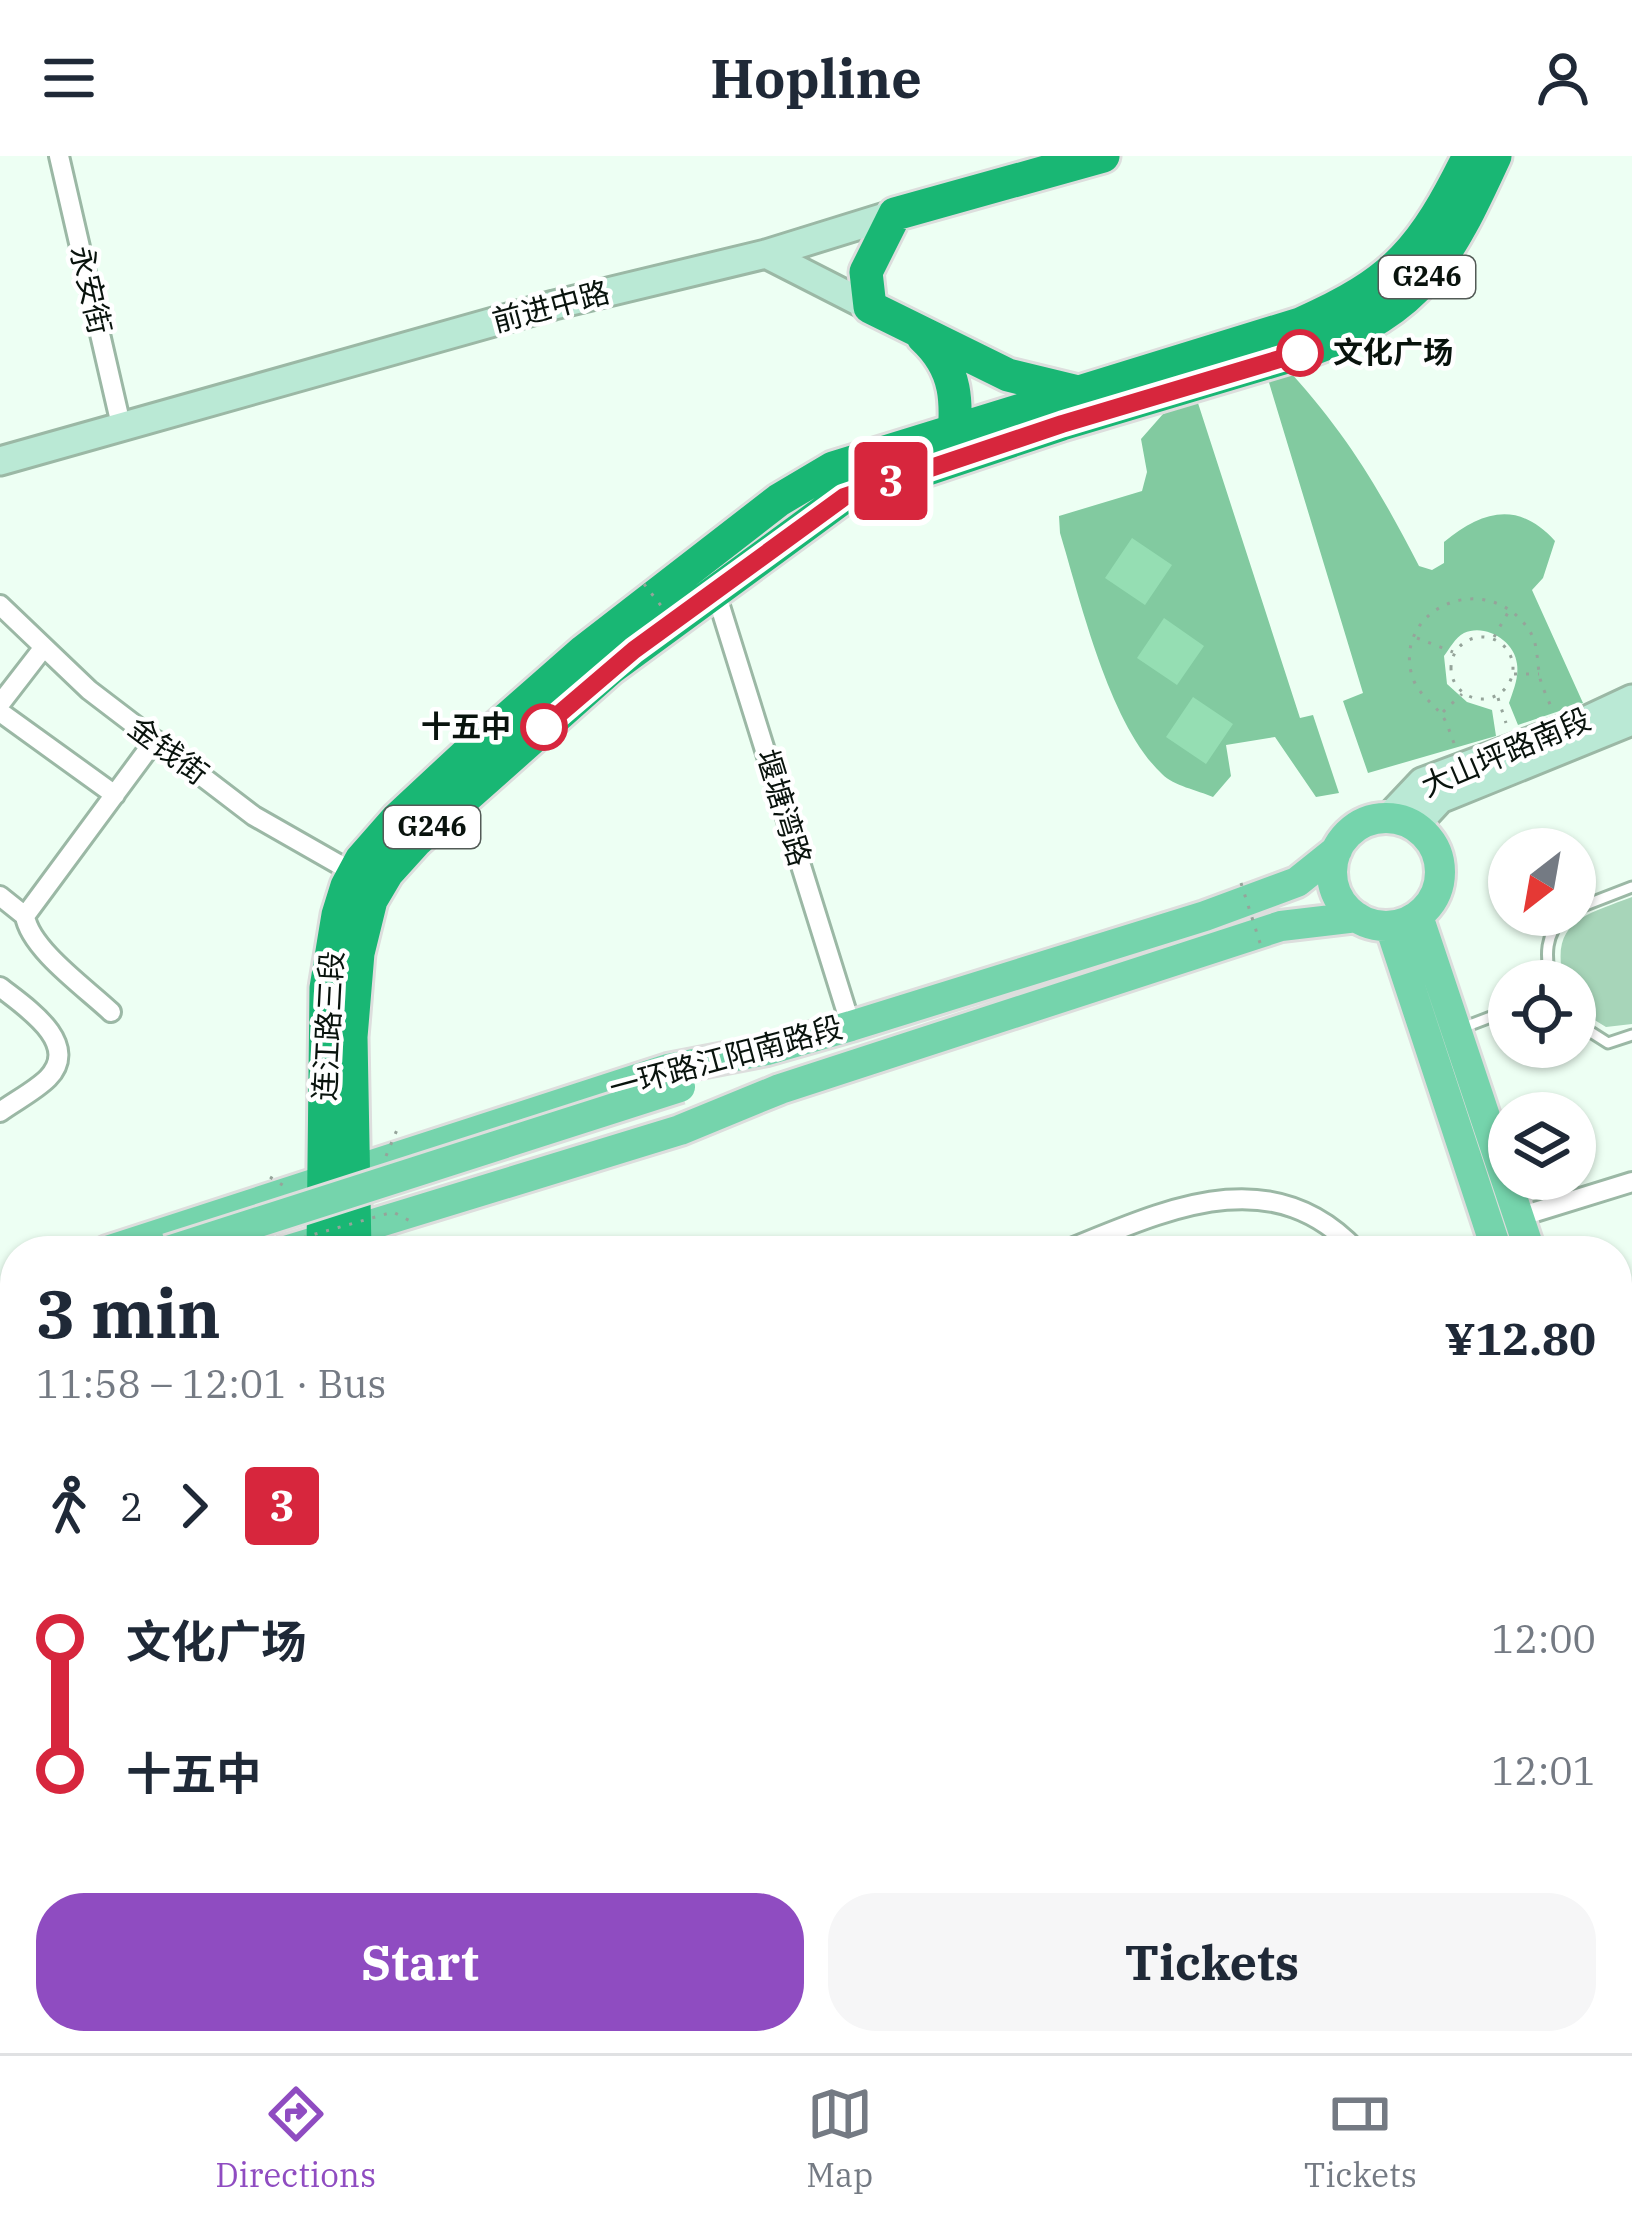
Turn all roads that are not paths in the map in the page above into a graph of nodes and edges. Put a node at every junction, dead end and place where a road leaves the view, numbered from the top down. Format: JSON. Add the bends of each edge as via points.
{"nodes":[{"id":1,"x":58,"y":156,"type":"edge"},
{"id":2,"x":1103,"y":156,"type":"edge"},
{"id":3,"x":1469,"y":156,"type":"edge"},
{"id":4,"x":1495,"y":156,"type":"edge"},
{"id":5,"x":895,"y":214,"type":"junction"},
{"id":6,"x":766,"y":254,"type":"junction"},
{"id":7,"x":870,"y":307,"type":"junction"},
{"id":8,"x":918,"y":331,"type":"junction"},
{"id":9,"x":1077,"y":391,"type":"junction"},
{"id":10,"x":121,"y":425,"type":"junction"},
{"id":11,"x":953,"y":444,"type":"junction"},
{"id":12,"x":0,"y":461,"type":"edge"},
{"id":13,"x":716,"y":590,"type":"junction"},
{"id":14,"x":0,"y":605,"type":"edge"},
{"id":15,"x":44,"y":647,"type":"junction"},
{"id":16,"x":1632,"y":699,"type":"edge"},
{"id":17,"x":0,"y":708,"type":"edge"},
{"id":18,"x":1632,"y":721,"type":"edge"},
{"id":19,"x":154,"y":740,"type":"junction"},
{"id":20,"x":115,"y":795,"type":"junction"},
{"id":21,"x":1401,"y":822,"type":"junction"},
{"id":22,"x":1336,"y":850,"type":"junction"},
{"id":23,"x":354,"y":873,"type":"junction"},
{"id":24,"x":1632,"y":887,"type":"edge"},
{"id":25,"x":0,"y":896,"type":"edge"},
{"id":26,"x":1596,"y":900,"type":"edge"},
{"id":27,"x":25,"y":916,"type":"junction"},
{"id":28,"x":1357,"y":917,"type":"junction"},
{"id":29,"x":1404,"y":921,"type":"junction"},
{"id":30,"x":0,"y":987,"type":"edge"},
{"id":31,"x":112,"y":1012,"type":"dead end"},
{"id":32,"x":1488,"y":1018,"type":"edge"},
{"id":33,"x":851,"y":1026,"type":"junction"},
{"id":34,"x":1456,"y":1030,"type":"junction"},
{"id":35,"x":1596,"y":1035,"type":"edge"},
{"id":36,"x":1632,"y":1035,"type":"edge"},
{"id":37,"x":767,"y":1050,"type":"junction"},
{"id":38,"x":780,"y":1088,"type":"junction"},
{"id":39,"x":682,"y":1096,"type":"junction"},
{"id":40,"x":0,"y":1112,"type":"edge"},
{"id":41,"x":414,"y":1151,"type":"junction"},
{"id":42,"x":340,"y":1176,"type":"junction"},
{"id":43,"x":1632,"y":1182,"type":"edge"},
{"id":44,"x":427,"y":1214,"type":"junction"},
{"id":45,"x":1519,"y":1217,"type":"junction"},
{"id":46,"x":196,"y":1223,"type":"junction"},
{"id":47,"x":155,"y":1236,"type":"edge"},
{"id":48,"x":218,"y":1236,"type":"edge"},
{"id":49,"x":224,"y":1236,"type":"edge"},
{"id":50,"x":270,"y":1236,"type":"edge"},
{"id":51,"x":332,"y":1236,"type":"edge"},
{"id":52,"x":357,"y":1236,"type":"edge"},
{"id":53,"x":1102,"y":1236,"type":"edge"},
{"id":54,"x":1337,"y":1236,"type":"edge"},
{"id":55,"x":1493,"y":1236,"type":"edge"},
{"id":56,"x":1525,"y":1236,"type":"edge"}],
"edges":[{"from":1,"to":10,"type":"street","name":"永安街"},
{"from":2,"to":5,"type":"highway","name":"前进中路"},
{"from":3,"to":9,"type":"highway","name":"连江路三段","number":"G246","via":[[1414,250],[1365,293],[1300,323]]},
{"from":4,"to":11,"type":"highway","name":"连江路三段","number":"G246","via":[[1445,255],[1405,302],[1349,336]]},
{"from":5,"to":6,"type":"street","name":"前进中路"},
{"from":5,"to":7,"type":"highway","via":[[866,272]]},
{"from":6,"to":7,"type":"street"},
{"from":6,"to":10,"type":"street","name":"前进中路"},
{"from":7,"to":8,"type":"highway"},
{"from":8,"to":9,"type":"highway","via":[[1008,375]]},
{"from":8,"to":11,"type":"highway","via":[[952,376]]},
{"from":9,"to":11,"type":"highway","name":"连江路三段","number":"G246"},
{"from":10,"to":12,"type":"street","name":"前进中路"},
{"from":11,"to":13,"type":"highway","name":"连江路三段","number":"G246","via":[[824,508]]},
{"from":11,"to":23,"type":"highway","name":"连江路三段","number":"G246","via":[[833,468],[778,500],[584,651],[397,820]]},
{"from":13,"to":33,"type":"street","name":"堰塘湾路"},
{"from":13,"to":42,"type":"highway","name":"连江路三段","number":"G246","via":[[593,683],[387,873],[371,900],[353,992]]},
{"from":14,"to":15,"type":"street","name":"金钱街"},
{"from":15,"to":17,"type":"street"},
{"from":15,"to":19,"type":"street","name":"金钱街"},
{"from":16,"to":21,"type":"street","name":"大山坪路南段","via":[[1422,782]]},
{"from":17,"to":20,"type":"street"},
{"from":18,"to":21,"type":"street","name":"大山坪路南段"},
{"from":19,"to":20,"type":"street"},
{"from":19,"to":23,"type":"street","name":"金钱街","via":[[254,816]]},
{"from":20,"to":27,"type":"street"},
{"from":21,"to":22,"type":"main road","via":[[1352,830]]},
{"from":21,"to":29,"type":"main road","via":[[1435,848],[1440,878],[1429,906]]},
{"from":22,"to":28,"type":"main road","via":[[1332,880]]},
{"from":22,"to":33,"type":"main road","name":"一环路江阳南路段","via":[[1271,894]]},
{"from":23,"to":42,"type":"highway","name":"连江路三段","number":"G246","via":[[326,988]]},
{"from":24,"to":26,"type":"lane"},
{"from":25,"to":27,"type":"street"},
{"from":27,"to":31,"type":"street","via":[[40,945]]},
{"from":28,"to":29,"type":"main road"},
{"from":28,"to":38,"type":"main road","name":"一环路江阳南路段","via":[[1281,926]]},
{"from":29,"to":34,"type":"main road"},
{"from":29,"to":55,"type":"main road"},
{"from":30,"to":40,"type":"street","via":[[40,1018],[58,1056],[51,1076]]},
{"from":32,"to":34,"type":"lane"},
{"from":33,"to":37,"type":"main road","name":"一环路江阳南路段"},
{"from":34,"to":45,"type":"main road"},
{"from":35,"to":36,"type":"lane","via":[[1608,1043]]},
{"from":37,"to":39,"type":"main road"},
{"from":37,"to":41,"type":"main road","name":"一环路江阳南路段","via":[[668,1069]]},
{"from":38,"to":39,"type":"main road"},
{"from":38,"to":44,"type":"main road","name":"一环路江阳南路段"},
{"from":39,"to":48,"type":"main road","bridge":true},
{"from":39,"to":50,"type":"main road"},
{"from":41,"to":42,"type":"main road","name":"一环路江阳南路段"},
{"from":41,"to":44,"type":"main road","via":[[409,1181]]},
{"from":42,"to":46,"type":"main road","name":"一环路江阳南路段"},
{"from":42,"to":51,"type":"highway","number":"G246"},
{"from":43,"to":45,"type":"street"},
{"from":44,"to":52,"type":"main road","name":"一环路江阳南路段"},
{"from":45,"to":56,"type":"main road"},
{"from":46,"to":47,"type":"main road","name":"一环路江阳南路段"},
{"from":46,"to":49,"type":"main road"},
{"from":53,"to":54,"type":"street","via":[[1177,1206],[1230,1198],[1296,1206]]}]}
